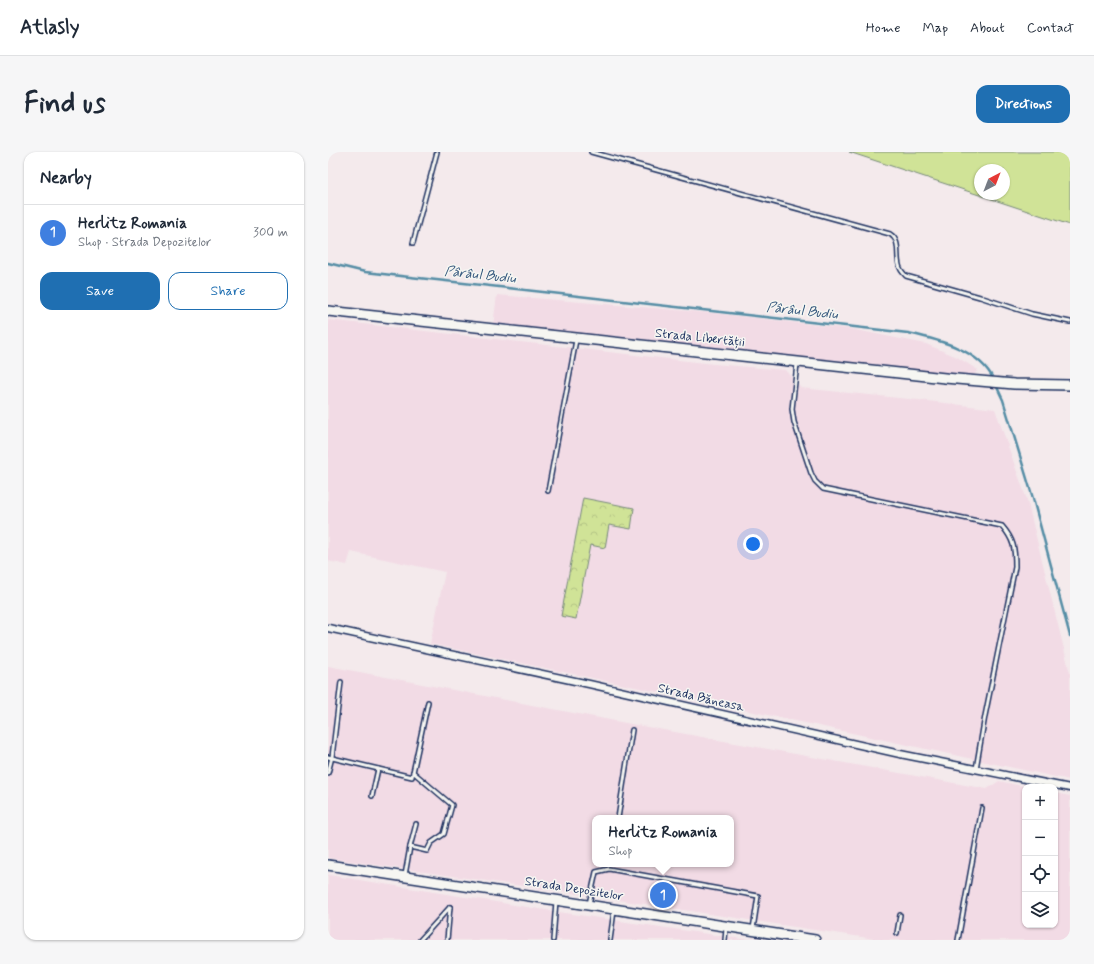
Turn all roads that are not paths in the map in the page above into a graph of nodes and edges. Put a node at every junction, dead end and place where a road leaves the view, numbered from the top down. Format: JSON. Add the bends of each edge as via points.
{"nodes":[{"id":1,"x":437,"y":152,"type":"edge"},
{"id":2,"x":591,"y":152,"type":"edge"},
{"id":3,"x":413,"y":243,"type":"dead end"},
{"id":4,"x":328,"y":311,"type":"edge"},
{"id":5,"x":1070,"y":322,"type":"edge"},
{"id":6,"x":576,"y":338,"type":"junction"},
{"id":7,"x":797,"y":362,"type":"junction"},
{"id":8,"x":1070,"y":385,"type":"edge"},
{"id":9,"x":548,"y":491,"type":"dead end"},
{"id":10,"x":328,"y":628,"type":"edge"},
{"id":11,"x":341,"y":682,"type":"dead end"},
{"id":12,"x":428,"y":702,"type":"dead end"},
{"id":13,"x":632,"y":730,"type":"dead end"},
{"id":14,"x":330,"y":757,"type":"edge"},
{"id":15,"x":378,"y":769,"type":"junction"},
{"id":16,"x":976,"y":770,"type":"junction"},
{"id":17,"x":413,"y":772,"type":"junction"},
{"id":18,"x":328,"y":774,"type":"edge"},
{"id":19,"x":1070,"y":788,"type":"edge"},
{"id":20,"x":372,"y":796,"type":"dead end"},
{"id":21,"x":982,"y":808,"type":"dead end"},
{"id":22,"x":618,"y":815,"type":"edge"},
{"id":23,"x":416,"y":824,"type":"dead end"},
{"id":24,"x":410,"y":847,"type":"junction"},
{"id":25,"x":328,"y":865,"type":"edge"},
{"id":26,"x":609,"y":869,"type":"joint"},
{"id":27,"x":405,"y":877,"type":"junction"},
{"id":28,"x":557,"y":900,"type":"junction"},
{"id":29,"x":589,"y":905,"type":"junction"},
{"id":30,"x":615,"y":909,"type":"junction"},
{"id":31,"x":900,"y":915,"type":"dead end"},
{"id":32,"x":726,"y":927,"type":"junction"},
{"id":33,"x":752,"y":931,"type":"junction"},
{"id":34,"x":897,"y":933,"type":"dead end"},
{"id":35,"x":784,"y":938,"type":"edge"},
{"id":36,"x":420,"y":940,"type":"edge"},
{"id":37,"x":447,"y":940,"type":"edge"},
{"id":38,"x":552,"y":940,"type":"edge"},
{"id":39,"x":610,"y":940,"type":"edge"},
{"id":40,"x":725,"y":940,"type":"edge"},
{"id":41,"x":815,"y":940,"type":"edge"},
{"id":42,"x":958,"y":940,"type":"edge"}],
"edges":[{"from":1,"to":3,"type":"lane"},
{"from":2,"to":5,"type":"lane","via":[[890,234],[897,243],[899,266],[906,276],[1032,314]]},
{"from":4,"to":6,"type":"main road","name":"Strada Libertății"},
{"from":6,"to":7,"type":"main road","name":"Strada Libertății"},
{"from":6,"to":9,"type":"lane"},
{"from":7,"to":8,"type":"main road","name":"Strada Libertății","via":[[975,381]]},
{"from":7,"to":16,"type":"lane","via":[[792,409],[814,481],[823,488],[1002,526],[1010,535],[1015,548],[1016,566]]},
{"from":10,"to":16,"type":"street","name":"Strada Băneasa"},
{"from":11,"to":14,"type":"lane"},
{"from":12,"to":17,"type":"lane"},
{"from":13,"to":22,"type":"lane"},
{"from":14,"to":15,"type":"lane"},
{"from":14,"to":18,"type":"lane"},
{"from":15,"to":17,"type":"lane","via":[[412,777]]},
{"from":15,"to":20,"type":"lane"},
{"from":16,"to":19,"type":"street","name":"Strada Băneasa"},
{"from":17,"to":24,"type":"lane","via":[[452,805],[444,834],[431,843],[427,851]]},
{"from":21,"to":42,"type":"lane"},
{"from":23,"to":24,"type":"lane"},
{"from":24,"to":27,"type":"lane"},
{"from":25,"to":27,"type":"main road","name":"Strada Depozitelor"},
{"from":26,"to":29,"type":"lane","via":[[596,872]]},
{"from":26,"to":33,"type":"lane","via":[[758,896]]},
{"from":27,"to":28,"type":"main road","name":"Strada Depozitelor"},
{"from":28,"to":29,"type":"main road","name":"Strada Depozitelor"},
{"from":28,"to":38,"type":"lane"},
{"from":29,"to":30,"type":"main road","name":"Strada Depozitelor"},
{"from":30,"to":32,"type":"main road","name":"Strada Depozitelor"},
{"from":30,"to":39,"type":"lane"},
{"from":31,"to":34,"type":"lane"},
{"from":32,"to":33,"type":"main road","name":"Strada Depozitelor"},
{"from":32,"to":40,"type":"lane"},
{"from":33,"to":35,"type":"main road","name":"Strada Depozitelor"},
{"from":35,"to":41,"type":"main road","name":"Strada Depozitelor"},
{"from":36,"to":37,"type":"lane","via":[[450,907]]}]}
